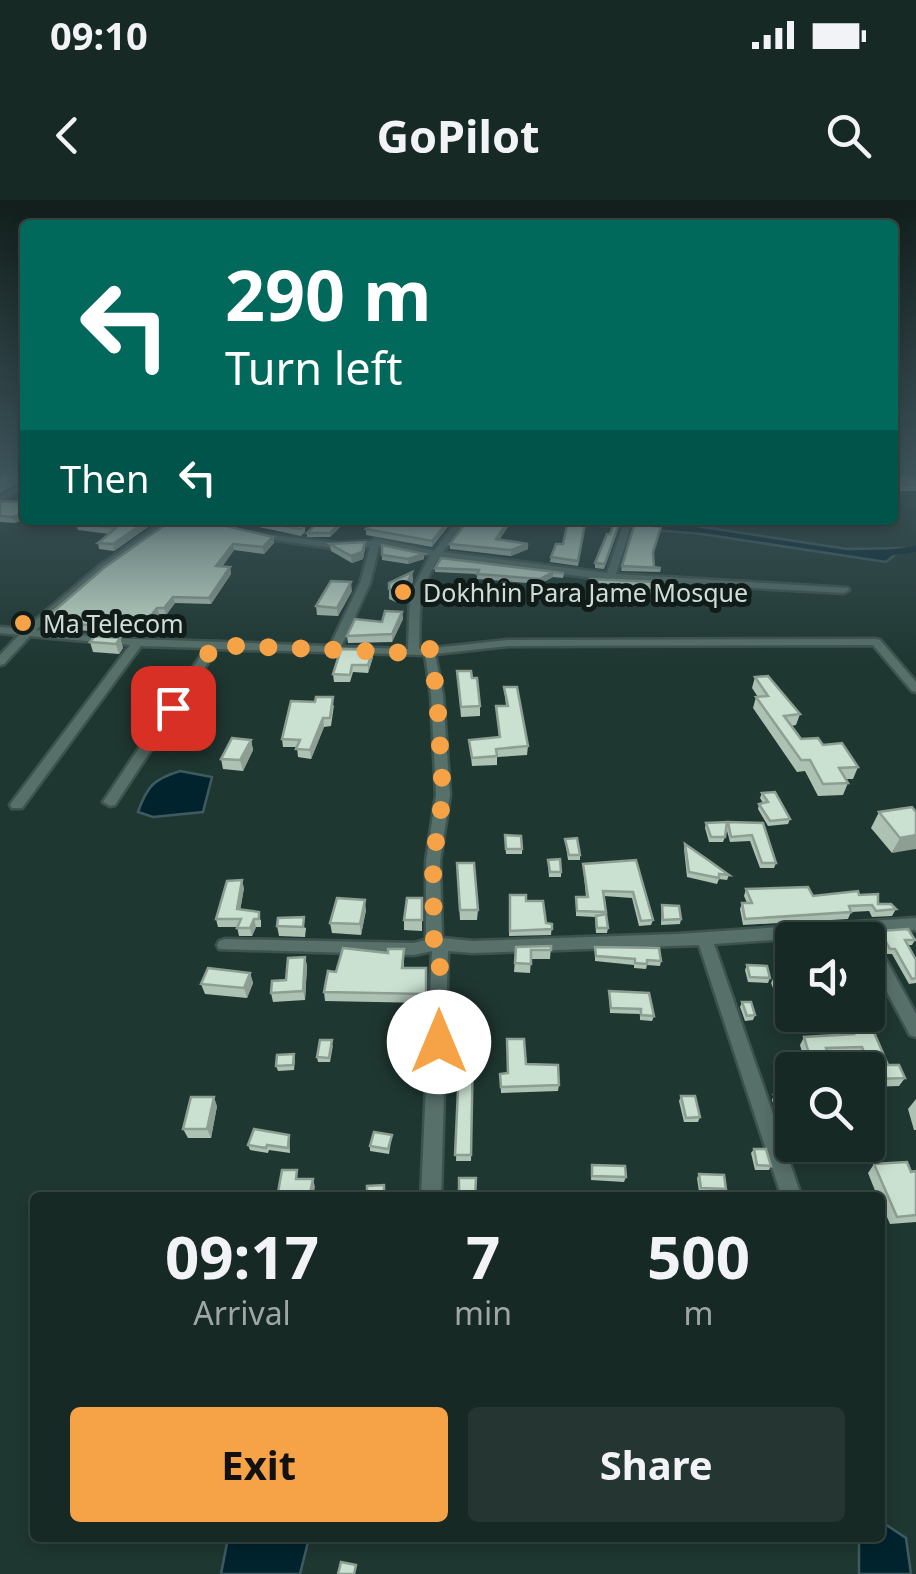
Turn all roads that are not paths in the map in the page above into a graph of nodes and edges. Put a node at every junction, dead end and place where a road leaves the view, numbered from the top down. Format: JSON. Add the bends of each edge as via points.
{"nodes":[{"id":1,"x":150,"y":535,"type":"edge"},
{"id":2,"x":260,"y":535,"type":"edge"},
{"id":3,"x":451,"y":535,"type":"edge"},
{"id":4,"x":624,"y":535,"type":"edge"},
{"id":5,"x":376,"y":542,"type":"junction"},
{"id":6,"x":436,"y":554,"type":"junction"},
{"id":7,"x":610,"y":576,"type":"junction"},
{"id":8,"x":844,"y":590,"type":"dead end"},
{"id":9,"x":0,"y":630,"type":"edge"},
{"id":10,"x":26,"y":633,"type":"junction"},
{"id":11,"x":139,"y":642,"type":"junction"},
{"id":12,"x":214,"y":645,"type":"junction"},
{"id":13,"x":334,"y":650,"type":"junction"},
{"id":14,"x":421,"y":651,"type":"junction"},
{"id":15,"x":0,"y":662,"type":"edge"},
{"id":16,"x":916,"y":690,"type":"edge"},
{"id":17,"x":110,"y":802,"type":"dead end"},
{"id":18,"x":17,"y":806,"type":"dead end"},
{"id":19,"x":916,"y":924,"type":"edge"},
{"id":20,"x":885,"y":932,"type":"edge"},
{"id":21,"x":704,"y":938,"type":"junction"},
{"id":22,"x":775,"y":938,"type":"edge"},
{"id":23,"x":225,"y":945,"type":"dead end"},
{"id":24,"x":437,"y":945,"type":"junction"},
{"id":25,"x":885,"y":975,"type":"edge"},
{"id":26,"x":916,"y":1030,"type":"edge"},
{"id":27,"x":432,"y":1192,"type":"edge"},
{"id":28,"x":790,"y":1192,"type":"edge"}],
"edges":[{"from":1,"to":10,"type":"street"},
{"from":2,"to":5,"type":"street","via":[[313,545]]},
{"from":3,"to":6,"type":"street"},
{"from":4,"to":7,"type":"street"},
{"from":5,"to":6,"type":"street"},
{"from":5,"to":13,"type":"street"},
{"from":6,"to":7,"type":"street"},
{"from":6,"to":14,"type":"street","via":[[413,600]]},
{"from":7,"to":8,"type":"street"},
{"from":9,"to":10,"type":"street"},
{"from":10,"to":11,"type":"street"},
{"from":10,"to":15,"type":"street"},
{"from":11,"to":12,"type":"street"},
{"from":11,"to":18,"type":"street"},
{"from":12,"to":13,"type":"street"},
{"from":12,"to":17,"type":"street"},
{"from":13,"to":14,"type":"street"},
{"from":14,"to":16,"type":"street","via":[[582,642],[876,642]]},
{"from":14,"to":24,"type":"street","via":[[437,695],[443,796],[433,861]]},
{"from":19,"to":20,"type":"street"},
{"from":21,"to":22,"type":"street"},
{"from":21,"to":24,"type":"street"},
{"from":21,"to":28,"type":"street"},
{"from":23,"to":24,"type":"street"},
{"from":24,"to":27,"type":"street"},
{"from":25,"to":26,"type":"street"}]}
